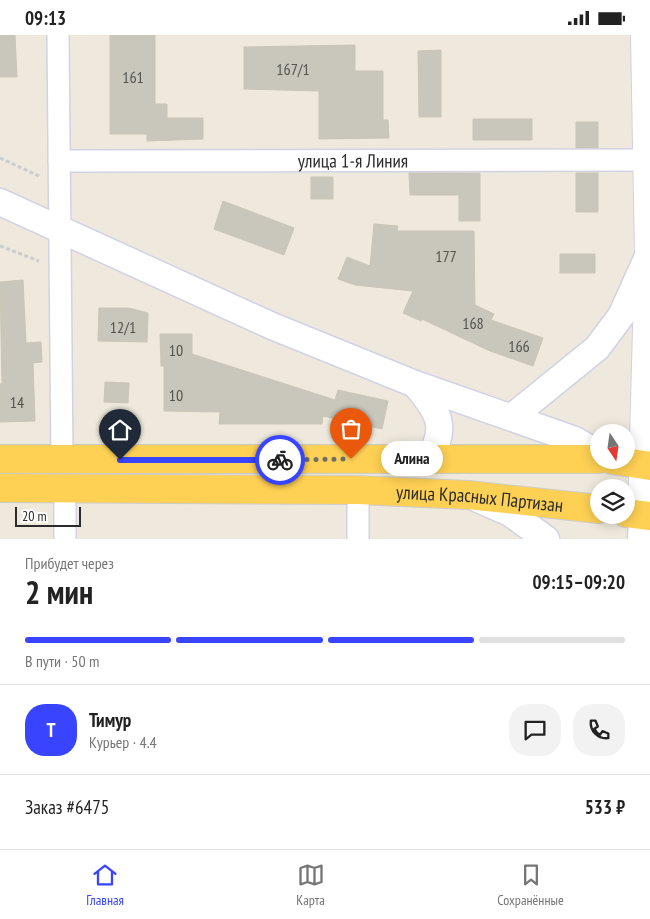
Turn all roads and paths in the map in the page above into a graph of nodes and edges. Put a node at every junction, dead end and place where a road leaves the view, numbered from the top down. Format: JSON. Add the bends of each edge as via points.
{"nodes":[{"id":1,"x":58,"y":35,"type":"edge"},
{"id":2,"x":645,"y":35,"type":"edge"},
{"id":3,"x":0,"y":158,"type":"edge"},
{"id":4,"x":59,"y":161,"type":"junction"},
{"id":5,"x":647,"y":161,"type":"junction"},
{"id":6,"x":60,"y":185,"type":"junction"},
{"id":7,"x":0,"y":202,"type":"edge"},
{"id":8,"x":60,"y":230,"type":"junction"},
{"id":9,"x":0,"y":246,"type":"edge"},
{"id":10,"x":650,"y":254,"type":"edge"},
{"id":11,"x":60,"y":269,"type":"junction"},
{"id":12,"x":415,"y":384,"type":"junction"},
{"id":13,"x":512,"y":417,"type":"junction"},
{"id":14,"x":590,"y":449,"type":"edge"},
{"id":15,"x":0,"y":459,"type":"edge"},
{"id":16,"x":428,"y":459,"type":"junction"},
{"id":17,"x":590,"y":459,"type":"edge"},
{"id":18,"x":62,"y":460,"type":"junction"},
{"id":19,"x":646,"y":466,"type":"edge"},
{"id":20,"x":0,"y":487,"type":"edge"},
{"id":21,"x":65,"y":489,"type":"junction"},
{"id":22,"x":358,"y":490,"type":"junction"},
{"id":23,"x":468,"y":495,"type":"junction"},
{"id":24,"x":590,"y":508,"type":"edge"},
{"id":25,"x":640,"y":521,"type":"edge"},
{"id":26,"x":65,"y":539,"type":"edge"},
{"id":27,"x":358,"y":539,"type":"edge"},
{"id":28,"x":546,"y":539,"type":"edge"}],
"edges":[{"from":1,"to":4,"type":"street"},
{"from":2,"to":5,"type":"main road"},
{"from":3,"to":6,"type":"path"},
{"from":4,"to":5,"type":"street","name":"улица 1-я Линия"},
{"from":4,"to":6,"type":"street"},
{"from":5,"to":10,"type":"main road"},
{"from":6,"to":8,"type":"street"},
{"from":7,"to":8,"type":"street"},
{"from":8,"to":11,"type":"street"},
{"from":8,"to":12,"type":"street","via":[[272,326]]},
{"from":9,"to":11,"type":"path"},
{"from":10,"to":13,"type":"street","via":[[621,316],[597,348]]},
{"from":10,"to":19,"type":"main road"},
{"from":11,"to":18,"type":"street"},
{"from":12,"to":13,"type":"street"},
{"from":12,"to":16,"type":"street","via":[[434,406],[440,423],[436,447]]},
{"from":13,"to":14,"type":"street"},
{"from":15,"to":18,"type":"highway","name":"улица Красных Партизан"},
{"from":16,"to":17,"type":"highway","name":"улица Красных Партизан"},
{"from":16,"to":18,"type":"highway","name":"улица Красных Партизан"},
{"from":19,"to":25,"type":"main road"},
{"from":20,"to":21,"type":"highway","name":"улица Красных Партизан"},
{"from":21,"to":22,"type":"highway","name":"улица Красных Партизан"},
{"from":21,"to":26,"type":"street"},
{"from":22,"to":23,"type":"highway","name":"улица Красных Партизан"},
{"from":22,"to":27,"type":"street"},
{"from":23,"to":24,"type":"highway","name":"улица Красных Партизан"},
{"from":23,"to":28,"type":"street","via":[[510,513]]}]}
